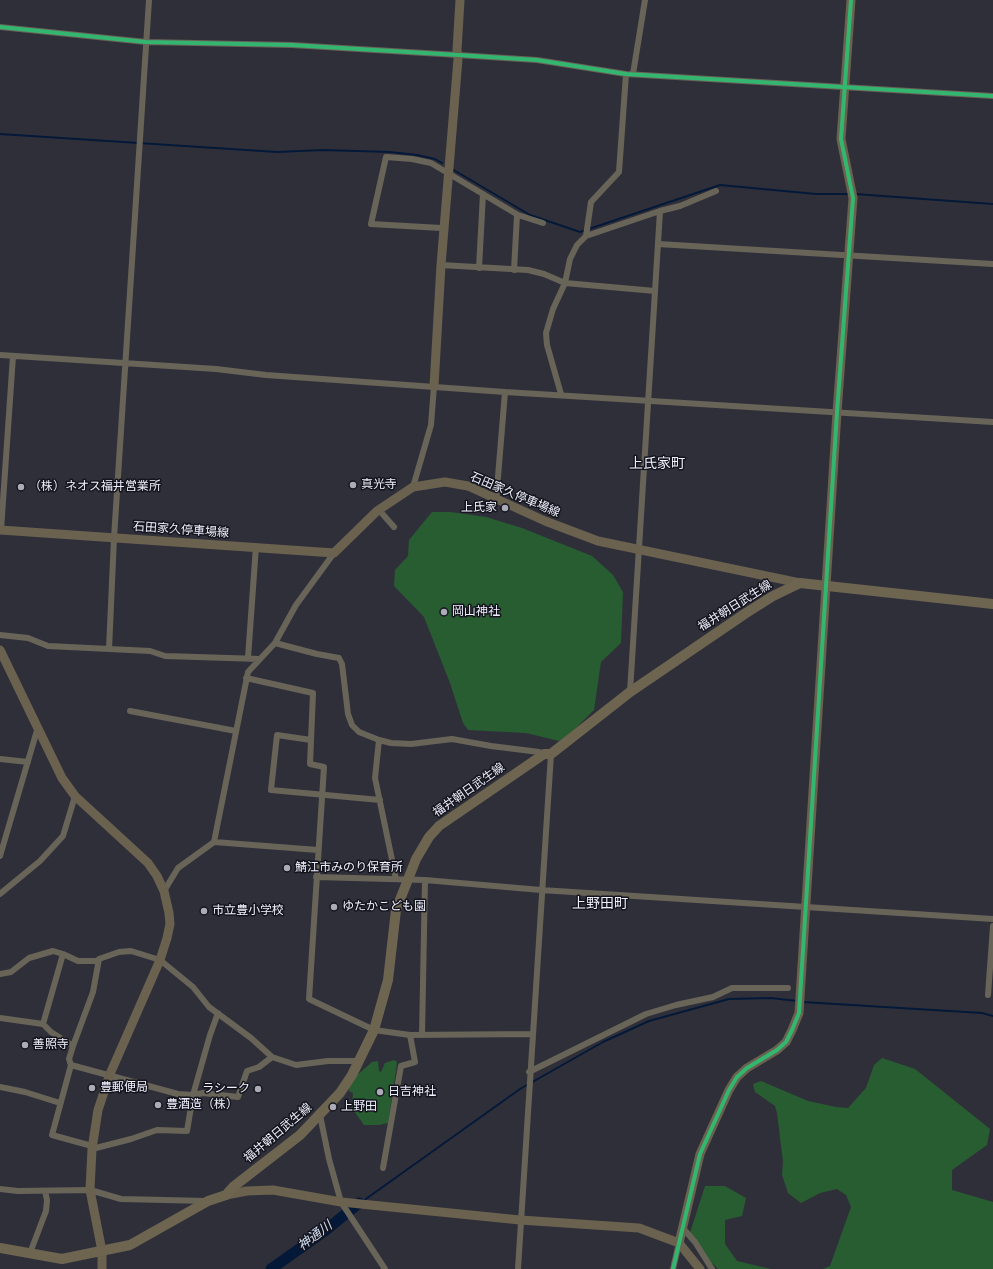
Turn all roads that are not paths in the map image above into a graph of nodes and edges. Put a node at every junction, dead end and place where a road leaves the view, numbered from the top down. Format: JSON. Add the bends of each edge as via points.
{"nodes":[{"id":1,"x":149,"y":0,"type":"edge"},
{"id":2,"x":460,"y":0,"type":"edge"},
{"id":3,"x":645,"y":0,"type":"edge"},
{"id":4,"x":851,"y":0,"type":"edge"},
{"id":5,"x":0,"y":27,"type":"edge"},
{"id":6,"x":146,"y":42,"type":"junction"},
{"id":7,"x":458,"y":55,"type":"junction"},
{"id":8,"x":630,"y":74,"type":"junction"},
{"id":9,"x":845,"y":87,"type":"junction"},
{"id":10,"x":993,"y":96,"type":"edge"},
{"id":11,"x":449,"y":173,"type":"junction"},
{"id":12,"x":716,"y":191,"type":"dead end"},
{"id":13,"x":483,"y":194,"type":"junction"},
{"id":14,"x":660,"y":211,"type":"junction"},
{"id":15,"x":517,"y":215,"type":"junction"},
{"id":16,"x":543,"y":223,"type":"dead end"},
{"id":17,"x":441,"y":228,"type":"dead end"},
{"id":18,"x":586,"y":233,"type":"junction"},
{"id":19,"x":658,"y":244,"type":"junction"},
{"id":20,"x":847,"y":256,"type":"junction"},
{"id":21,"x":993,"y":264,"type":"edge"},
{"id":22,"x":441,"y":265,"type":"junction"},
{"id":23,"x":479,"y":268,"type":"junction"},
{"id":24,"x":514,"y":270,"type":"junction"},
{"id":25,"x":565,"y":283,"type":"junction"},
{"id":26,"x":655,"y":291,"type":"junction"},
{"id":27,"x":0,"y":355,"type":"edge"},
{"id":28,"x":13,"y":356,"type":"junction"},
{"id":29,"x":126,"y":363,"type":"junction"},
{"id":30,"x":434,"y":386,"type":"junction"},
{"id":31,"x":505,"y":392,"type":"junction"},
{"id":32,"x":561,"y":394,"type":"junction"},
{"id":33,"x":648,"y":401,"type":"junction"},
{"id":34,"x":836,"y":412,"type":"junction"},
{"id":35,"x":993,"y":422,"type":"edge"},
{"id":36,"x":413,"y":487,"type":"junction"},
{"id":37,"x":496,"y":500,"type":"junction"},
{"id":38,"x":379,"y":510,"type":"junction"},
{"id":39,"x":394,"y":527,"type":"dead end"},
{"id":40,"x":0,"y":530,"type":"edge"},
{"id":41,"x":114,"y":538,"type":"junction"},
{"id":42,"x":256,"y":546,"type":"junction"},
{"id":43,"x":638,"y":550,"type":"junction"},
{"id":44,"x":334,"y":553,"type":"junction"},
{"id":45,"x":800,"y":583,"type":"junction"},
{"id":46,"x":825,"y":585,"type":"junction"},
{"id":47,"x":993,"y":604,"type":"edge"},
{"id":48,"x":0,"y":635,"type":"edge"},
{"id":49,"x":275,"y":643,"type":"junction"},
{"id":50,"x":0,"y":650,"type":"edge"},
{"id":51,"x":109,"y":650,"type":"junction"},
{"id":52,"x":248,"y":658,"type":"junction"},
{"id":53,"x":260,"y":658,"type":"junction"},
{"id":54,"x":246,"y":678,"type":"junction"},
{"id":55,"x":630,"y":692,"type":"junction"},
{"id":56,"x":130,"y":711,"type":"dead end"},
{"id":57,"x":38,"y":728,"type":"junction"},
{"id":58,"x":236,"y":731,"type":"junction"},
{"id":59,"x":311,"y":740,"type":"junction"},
{"id":60,"x":379,"y":740,"type":"junction"},
{"id":61,"x":547,"y":754,"type":"junction"},
{"id":62,"x":0,"y":759,"type":"edge"},
{"id":63,"x":28,"y":762,"type":"junction"},
{"id":64,"x":75,"y":796,"type":"junction"},
{"id":65,"x":322,"y":796,"type":"junction"},
{"id":66,"x":380,"y":800,"type":"junction"},
{"id":67,"x":214,"y":842,"type":"junction"},
{"id":68,"x":318,"y":850,"type":"junction"},
{"id":69,"x":0,"y":856,"type":"edge"},
{"id":70,"x":316,"y":877,"type":"junction"},
{"id":71,"x":401,"y":879,"type":"junction"},
{"id":72,"x":425,"y":880,"type":"junction"},
{"id":73,"x":541,"y":890,"type":"junction"},
{"id":74,"x":164,"y":891,"type":"junction"},
{"id":75,"x":0,"y":894,"type":"edge"},
{"id":76,"x":805,"y":907,"type":"junction"},
{"id":77,"x":993,"y":919,"type":"edge"},
{"id":78,"x":993,"y":926,"type":"edge"},
{"id":79,"x":63,"y":954,"type":"junction"},
{"id":80,"x":160,"y":960,"type":"junction"},
{"id":81,"x":98,"y":961,"type":"junction"},
{"id":82,"x":0,"y":974,"type":"edge"},
{"id":83,"x":788,"y":988,"type":"dead end"},
{"id":84,"x":988,"y":995,"type":"dead end"},
{"id":85,"x":218,"y":1014,"type":"junction"},
{"id":86,"x":0,"y":1018,"type":"edge"},
{"id":87,"x":43,"y":1024,"type":"junction"},
{"id":88,"x":374,"y":1030,"type":"junction"},
{"id":89,"x":532,"y":1034,"type":"junction"},
{"id":90,"x":410,"y":1035,"type":"junction"},
{"id":91,"x":422,"y":1035,"type":"junction"},
{"id":92,"x":73,"y":1046,"type":"junction"},
{"id":93,"x":272,"y":1057,"type":"junction"},
{"id":94,"x":358,"y":1060,"type":"junction"},
{"id":95,"x":71,"y":1065,"type":"junction"},
{"id":96,"x":110,"y":1074,"type":"junction"},
{"id":97,"x":529,"y":1075,"type":"junction"},
{"id":98,"x":0,"y":1087,"type":"edge"},
{"id":99,"x":193,"y":1095,"type":"junction"},
{"id":100,"x":60,"y":1103,"type":"junction"},
{"id":101,"x":320,"y":1115,"type":"junction"},
{"id":102,"x":92,"y":1148,"type":"junction"},
{"id":103,"x":383,"y":1168,"type":"dead end"},
{"id":104,"x":0,"y":1188,"type":"edge"},
{"id":105,"x":90,"y":1190,"type":"junction"},
{"id":106,"x":45,"y":1191,"type":"junction"},
{"id":107,"x":226,"y":1195,"type":"junction"},
{"id":108,"x":208,"y":1201,"type":"junction"},
{"id":109,"x":342,"y":1202,"type":"junction"},
{"id":110,"x":520,"y":1220,"type":"junction"},
{"id":111,"x":682,"y":1227,"type":"junction"},
{"id":112,"x":679,"y":1243,"type":"junction"},
{"id":113,"x":0,"y":1248,"type":"edge"},
{"id":114,"x":102,"y":1251,"type":"junction"},
{"id":115,"x":30,"y":1253,"type":"junction"},
{"id":116,"x":102,"y":1269,"type":"edge"},
{"id":117,"x":385,"y":1269,"type":"edge"},
{"id":118,"x":518,"y":1269,"type":"edge"},
{"id":119,"x":673,"y":1269,"type":"edge"},
{"id":120,"x":700,"y":1269,"type":"edge"},
{"id":121,"x":712,"y":1269,"type":"edge"}],
"edges":[{"from":1,"to":6,"type":"street"},
{"from":2,"to":7,"type":"street"},
{"from":3,"to":8,"type":"street"},
{"from":4,"to":9,"type":"street"},
{"from":5,"to":6,"type":"street"},
{"from":6,"to":7,"type":"street","via":[[292,45]]},
{"from":6,"to":29,"type":"street"},
{"from":7,"to":8,"type":"street","via":[[537,60]]},
{"from":7,"to":11,"type":"street"},
{"from":8,"to":9,"type":"street"},
{"from":8,"to":18,"type":"street","via":[[619,172],[591,202]]},
{"from":9,"to":10,"type":"street"},
{"from":9,"to":20,"type":"street","via":[[842,139],[852,194]]},
{"from":11,"to":13,"type":"street"},
{"from":11,"to":17,"type":"street","via":[[432,163],[386,157],[371,224]]},
{"from":11,"to":22,"type":"street"},
{"from":12,"to":14,"type":"street","via":[[680,206]]},
{"from":13,"to":15,"type":"street"},
{"from":13,"to":23,"type":"street"},
{"from":14,"to":18,"type":"street"},
{"from":14,"to":19,"type":"street"},
{"from":15,"to":16,"type":"street"},
{"from":15,"to":24,"type":"street"},
{"from":18,"to":25,"type":"street","via":[[570,258]]},
{"from":19,"to":20,"type":"street"},
{"from":19,"to":26,"type":"street"},
{"from":20,"to":21,"type":"street"},
{"from":20,"to":34,"type":"street"},
{"from":22,"to":23,"type":"street"},
{"from":22,"to":30,"type":"street"},
{"from":23,"to":24,"type":"street"},
{"from":24,"to":25,"type":"street","via":[[544,274]]},
{"from":25,"to":26,"type":"street"},
{"from":25,"to":32,"type":"street","via":[[546,333]]},
{"from":26,"to":33,"type":"street"},
{"from":27,"to":28,"type":"street"},
{"from":28,"to":29,"type":"street"},
{"from":28,"to":40,"type":"street"},
{"from":29,"to":30,"type":"street"},
{"from":29,"to":41,"type":"street"},
{"from":30,"to":31,"type":"street"},
{"from":30,"to":36,"type":"street","via":[[431,425]]},
{"from":31,"to":32,"type":"street"},
{"from":31,"to":37,"type":"street"},
{"from":32,"to":33,"type":"street"},
{"from":33,"to":34,"type":"street"},
{"from":33,"to":43,"type":"street"},
{"from":34,"to":35,"type":"street"},
{"from":34,"to":46,"type":"street"},
{"from":36,"to":37,"type":"street","name":"石田家久停車場線","via":[[445,482],[468,486]]},
{"from":36,"to":38,"type":"street","name":"石田家久停車場線"},
{"from":37,"to":43,"type":"street","name":"石田家久停車場線","via":[[598,541]]},
{"from":38,"to":39,"type":"street"},
{"from":38,"to":44,"type":"street","name":"石田家久停車場線"},
{"from":40,"to":41,"type":"street","name":"石田家久停車場線"},
{"from":41,"to":42,"type":"street","name":"石田家久停車場線"},
{"from":41,"to":51,"type":"street"},
{"from":42,"to":44,"type":"street","name":"石田家久停車場線"},
{"from":42,"to":52,"type":"street"},
{"from":43,"to":45,"type":"street","name":"石田家久停車場線"},
{"from":43,"to":55,"type":"street"},
{"from":44,"to":49,"type":"street","via":[[296,604]]},
{"from":45,"to":46,"type":"main road","name":"福井朝日武生線"},
{"from":45,"to":55,"type":"main road","name":"福井朝日武生線","via":[[772,596]]},
{"from":46,"to":47,"type":"main road","name":"福井朝日武生線"},
{"from":46,"to":76,"type":"street"},
{"from":48,"to":51,"type":"street","via":[[28,638],[48,646]]},
{"from":49,"to":53,"type":"street"},
{"from":49,"to":60,"type":"street","via":[[339,658],[352,725],[359,732]]},
{"from":50,"to":57,"type":"street"},
{"from":51,"to":52,"type":"street","via":[[150,651],[165,656]]},
{"from":52,"to":53,"type":"street"},
{"from":53,"to":54,"type":"street"},
{"from":54,"to":58,"type":"street"},
{"from":54,"to":59,"type":"street","via":[[313,693]]},
{"from":55,"to":61,"type":"main road","name":"福井朝日武生線"},
{"from":56,"to":58,"type":"street"},
{"from":57,"to":63,"type":"street"},
{"from":57,"to":64,"type":"street","via":[[62,778]]},
{"from":58,"to":67,"type":"street"},
{"from":59,"to":65,"type":"street","via":[[310,764],[324,767]]},
{"from":59,"to":65,"type":"street","via":[[277,735],[271,790]]},
{"from":60,"to":61,"type":"street","via":[[410,744],[452,739]]},
{"from":60,"to":66,"type":"street","via":[[375,778]]},
{"from":61,"to":71,"type":"main road","name":"福井朝日武生線","via":[[439,826]]},
{"from":61,"to":73,"type":"street"},
{"from":62,"to":63,"type":"street"},
{"from":63,"to":69,"type":"street"},
{"from":64,"to":74,"type":"street","via":[[148,863]]},
{"from":64,"to":75,"type":"street","via":[[63,836],[40,861]]},
{"from":65,"to":66,"type":"street"},
{"from":65,"to":68,"type":"street"},
{"from":66,"to":71,"type":"street"},
{"from":67,"to":68,"type":"street"},
{"from":67,"to":74,"type":"street","via":[[178,868]]},
{"from":68,"to":70,"type":"street"},
{"from":70,"to":71,"type":"street"},
{"from":70,"to":88,"type":"street","via":[[309,999]]},
{"from":71,"to":72,"type":"street"},
{"from":71,"to":88,"type":"main road","name":"福井朝日武生線","via":[[388,980]]},
{"from":72,"to":73,"type":"street"},
{"from":72,"to":91,"type":"street"},
{"from":73,"to":76,"type":"street"},
{"from":73,"to":89,"type":"street"},
{"from":74,"to":80,"type":"street","via":[[170,924]]},
{"from":76,"to":77,"type":"street"},
{"from":76,"to":111,"type":"street","via":[[800,1000],[792,1030],[786,1042],[747,1068],[737,1077],[729,1090],[700,1154]]},
{"from":78,"to":84,"type":"street"},
{"from":79,"to":81,"type":"street","via":[[78,961]]},
{"from":79,"to":82,"type":"street","via":[[53,951],[29,958],[11,972]]},
{"from":79,"to":87,"type":"street"},
{"from":80,"to":81,"type":"street","via":[[131,951],[119,952]]},
{"from":80,"to":85,"type":"street","via":[[192,987]]},
{"from":80,"to":96,"type":"street"},
{"from":81,"to":92,"type":"street","via":[[94,992]]},
{"from":83,"to":97,"type":"street","via":[[732,988],[713,997],[646,1014]]},
{"from":85,"to":93,"type":"street"},
{"from":85,"to":99,"type":"street"},
{"from":86,"to":87,"type":"street"},
{"from":87,"to":92,"type":"street"},
{"from":88,"to":90,"type":"street"},
{"from":88,"to":94,"type":"main road","name":"福井朝日武生線"},
{"from":89,"to":91,"type":"street"},
{"from":89,"to":97,"type":"street"},
{"from":90,"to":91,"type":"street"},
{"from":90,"to":103,"type":"street","via":[[415,1062],[401,1066]]},
{"from":92,"to":95,"type":"street","via":[[69,1059]]},
{"from":93,"to":94,"type":"street","via":[[296,1065]]},
{"from":93,"to":99,"type":"street","via":[[259,1067],[247,1071],[238,1096],[203,1093]]},
{"from":94,"to":101,"type":"main road","name":"福井朝日武生線","via":[[340,1093]]},
{"from":95,"to":96,"type":"street"},
{"from":95,"to":100,"type":"street"},
{"from":96,"to":99,"type":"street","via":[[178,1094]]},
{"from":96,"to":102,"type":"street","via":[[98,1110]]},
{"from":97,"to":110,"type":"street"},
{"from":98,"to":100,"type":"street"},
{"from":99,"to":102,"type":"street","via":[[187,1131],[157,1130]]},
{"from":100,"to":102,"type":"street","via":[[52,1136]]},
{"from":101,"to":107,"type":"main road","name":"福井朝日武生線","via":[[300,1135]]},
{"from":101,"to":109,"type":"street"},
{"from":102,"to":105,"type":"street"},
{"from":104,"to":106,"type":"street"},
{"from":105,"to":106,"type":"street"},
{"from":105,"to":108,"type":"street","via":[[121,1198]]},
{"from":105,"to":114,"type":"street"},
{"from":106,"to":115,"type":"street","via":[[46,1211]]},
{"from":107,"to":108,"type":"main road","name":"福井朝日武生線"},
{"from":107,"to":109,"type":"street","via":[[273,1190]]},
{"from":108,"to":114,"type":"main road","name":"福井朝日武生線","via":[[130,1245]]},
{"from":109,"to":110,"type":"street"},
{"from":109,"to":117,"type":"street"},
{"from":110,"to":112,"type":"street","via":[[639,1228]]},
{"from":110,"to":118,"type":"street"},
{"from":111,"to":112,"type":"street"},
{"from":111,"to":121,"type":"street"},
{"from":112,"to":119,"type":"street"},
{"from":112,"to":120,"type":"street"},
{"from":113,"to":115,"type":"main road","name":"福井朝日武生線"},
{"from":114,"to":115,"type":"main road","name":"福井朝日武生線","via":[[62,1259]]},
{"from":114,"to":116,"type":"street"}]}
